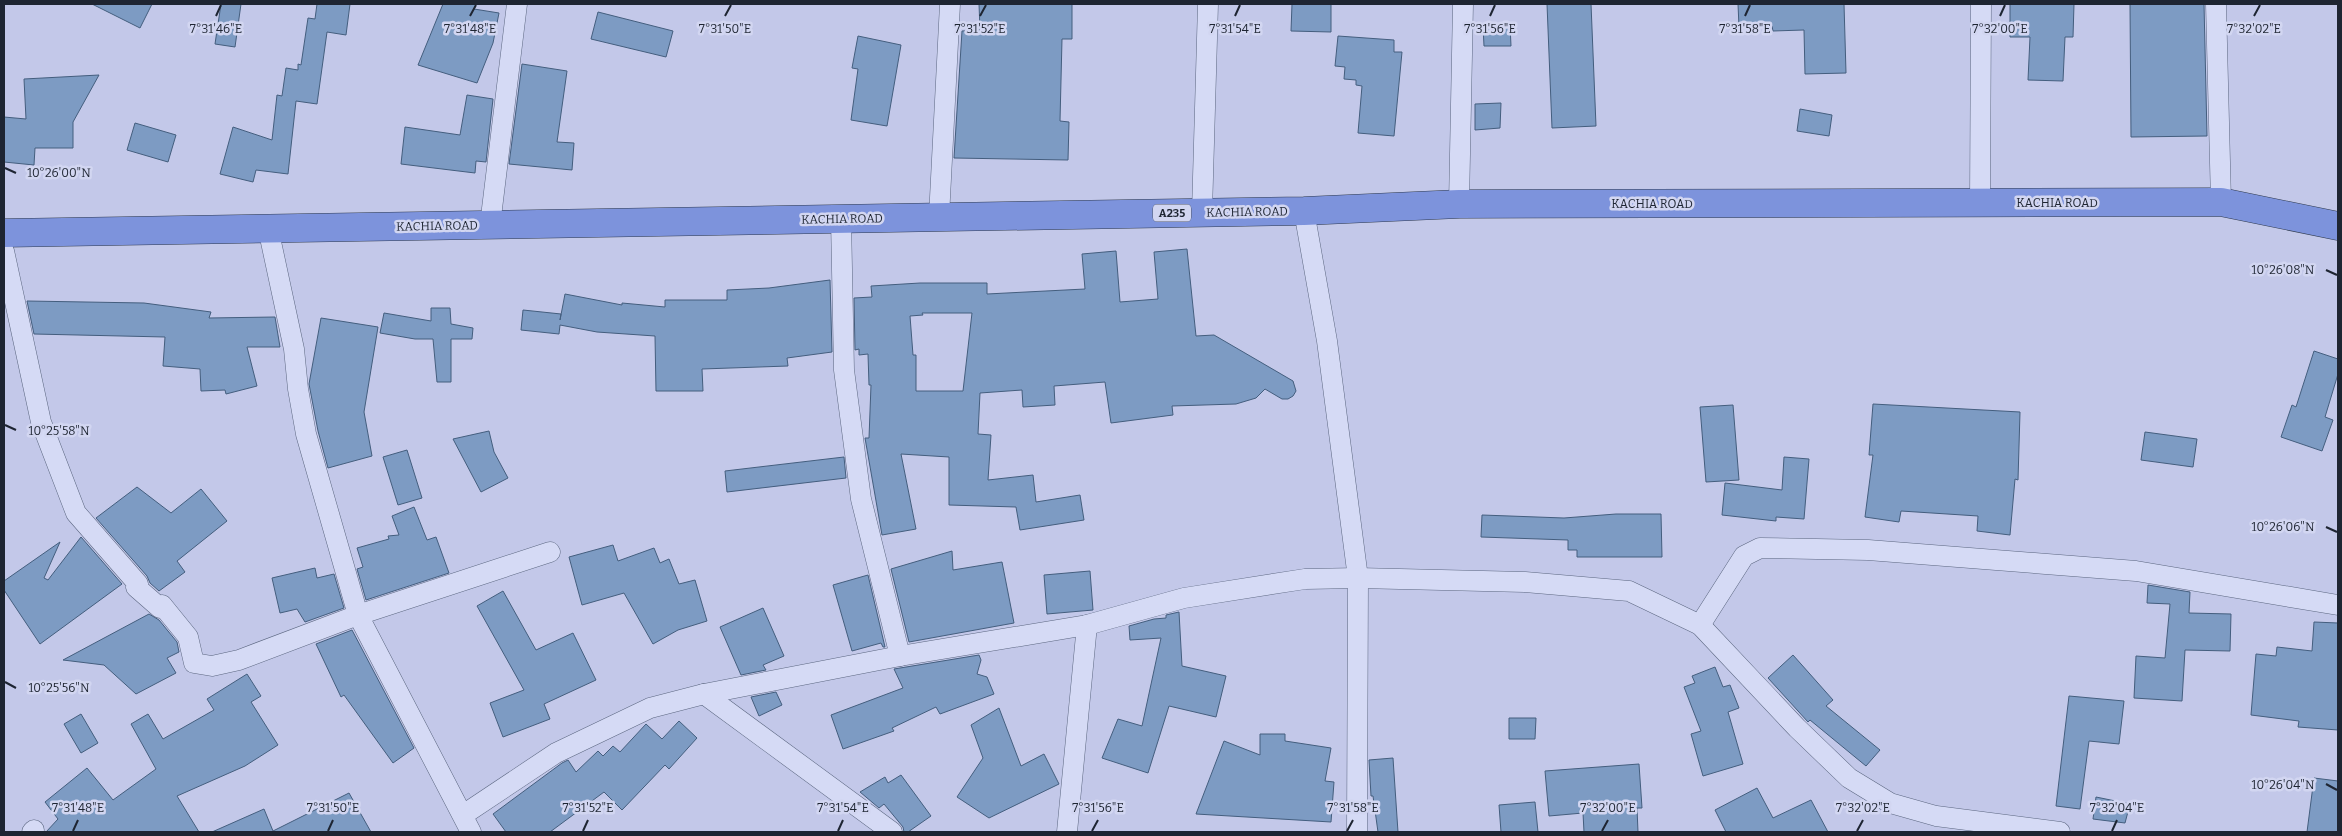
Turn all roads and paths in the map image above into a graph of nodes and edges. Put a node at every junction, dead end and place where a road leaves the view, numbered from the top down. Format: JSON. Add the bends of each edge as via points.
{"nodes":[{"id":1,"x":517,"y":4,"type":"edge"},
{"id":2,"x":950,"y":4,"type":"edge"},
{"id":3,"x":1208,"y":4,"type":"edge"},
{"id":4,"x":1463,"y":4,"type":"edge"},
{"id":5,"x":1981,"y":4,"type":"edge"},
{"id":6,"x":2216,"y":4,"type":"edge"},
{"id":7,"x":2221,"y":202,"type":"junction"},
{"id":8,"x":1980,"y":203,"type":"junction"},
{"id":9,"x":1459,"y":204,"type":"junction"},
{"id":10,"x":1304,"y":211,"type":"junction"},
{"id":11,"x":1202,"y":212,"type":"junction"},
{"id":12,"x":939,"y":217,"type":"junction"},
{"id":13,"x":841,"y":219,"type":"junction"},
{"id":14,"x":490,"y":226,"type":"junction"},
{"id":15,"x":2338,"y":226,"type":"edge"},
{"id":16,"x":268,"y":228,"type":"junction"},
{"id":17,"x":4,"y":233,"type":"edge"},
{"id":18,"x":4,"y":251,"type":"edge"},
{"id":19,"x":550,"y":552,"type":"dead end"},
{"id":20,"x":1358,"y":578,"type":"junction"},
{"id":21,"x":2338,"y":605,"type":"edge"},
{"id":22,"x":358,"y":615,"type":"junction"},
{"id":23,"x":1087,"y":624,"type":"junction"},
{"id":24,"x":1700,"y":624,"type":"junction"},
{"id":25,"x":900,"y":656,"type":"junction"},
{"id":26,"x":704,"y":694,"type":"junction"},
{"id":27,"x":467,"y":824,"type":"edge"},
{"id":28,"x":892,"y":832,"type":"edge"},
{"id":29,"x":1067,"y":832,"type":"edge"},
{"id":30,"x":1357,"y":832,"type":"edge"},
{"id":31,"x":2060,"y":832,"type":"edge"}],
"edges":[{"from":1,"to":14,"type":"street"},
{"from":2,"to":12,"type":"street"},
{"from":3,"to":11,"type":"street"},
{"from":4,"to":9,"type":"street"},
{"from":5,"to":8,"type":"street"},
{"from":6,"to":7,"type":"street"},
{"from":7,"to":8,"type":"highway","name":"KACHIA ROAD","number":"A235"},
{"from":7,"to":15,"type":"highway","name":"KACHIA ROAD","number":"A235"},
{"from":8,"to":9,"type":"highway","name":"KACHIA ROAD","number":"A235"},
{"from":9,"to":10,"type":"highway","name":"KACHIA ROAD","number":"A235"},
{"from":10,"to":11,"type":"highway","name":"KACHIA ROAD","number":"A235"},
{"from":10,"to":20,"type":"street","via":[[1327,341]]},
{"from":11,"to":12,"type":"highway","name":"KACHIA ROAD","number":"A235"},
{"from":12,"to":13,"type":"highway","name":"KACHIA ROAD","number":"A235"},
{"from":13,"to":14,"type":"highway","name":"KACHIA ROAD","number":"A235"},
{"from":13,"to":25,"type":"street","via":[[844,370],[859,490]]},
{"from":14,"to":16,"type":"highway","name":"KACHIA ROAD","number":"A235"},
{"from":16,"to":17,"type":"highway","name":"KACHIA ROAD","number":"A235"},
{"from":16,"to":22,"type":"street","via":[[294,348],[306,434]]},
{"from":18,"to":22,"type":"street","via":[[41,422],[76,513],[138,584],[136,587],[160,608],[162,604],[188,636],[194,663],[212,666],[239,660]]},
{"from":19,"to":22,"type":"street"},
{"from":20,"to":23,"type":"street","via":[[1305,579],[1184,598]]},
{"from":20,"to":24,"type":"street","via":[[1525,582],[1629,591]]},
{"from":20,"to":30,"type":"street"},
{"from":21,"to":24,"type":"street","via":[[2136,571],[1868,550],[1760,548],[1744,556]]},
{"from":22,"to":27,"type":"street"},
{"from":23,"to":25,"type":"street"},
{"from":23,"to":29,"type":"street"},
{"from":24,"to":31,"type":"street","via":[[1797,728],[1849,778],[1890,803],[1936,816]]},
{"from":25,"to":26,"type":"street"},
{"from":26,"to":27,"type":"street","via":[[650,708],[556,753]]},
{"from":26,"to":28,"type":"street"}]}
